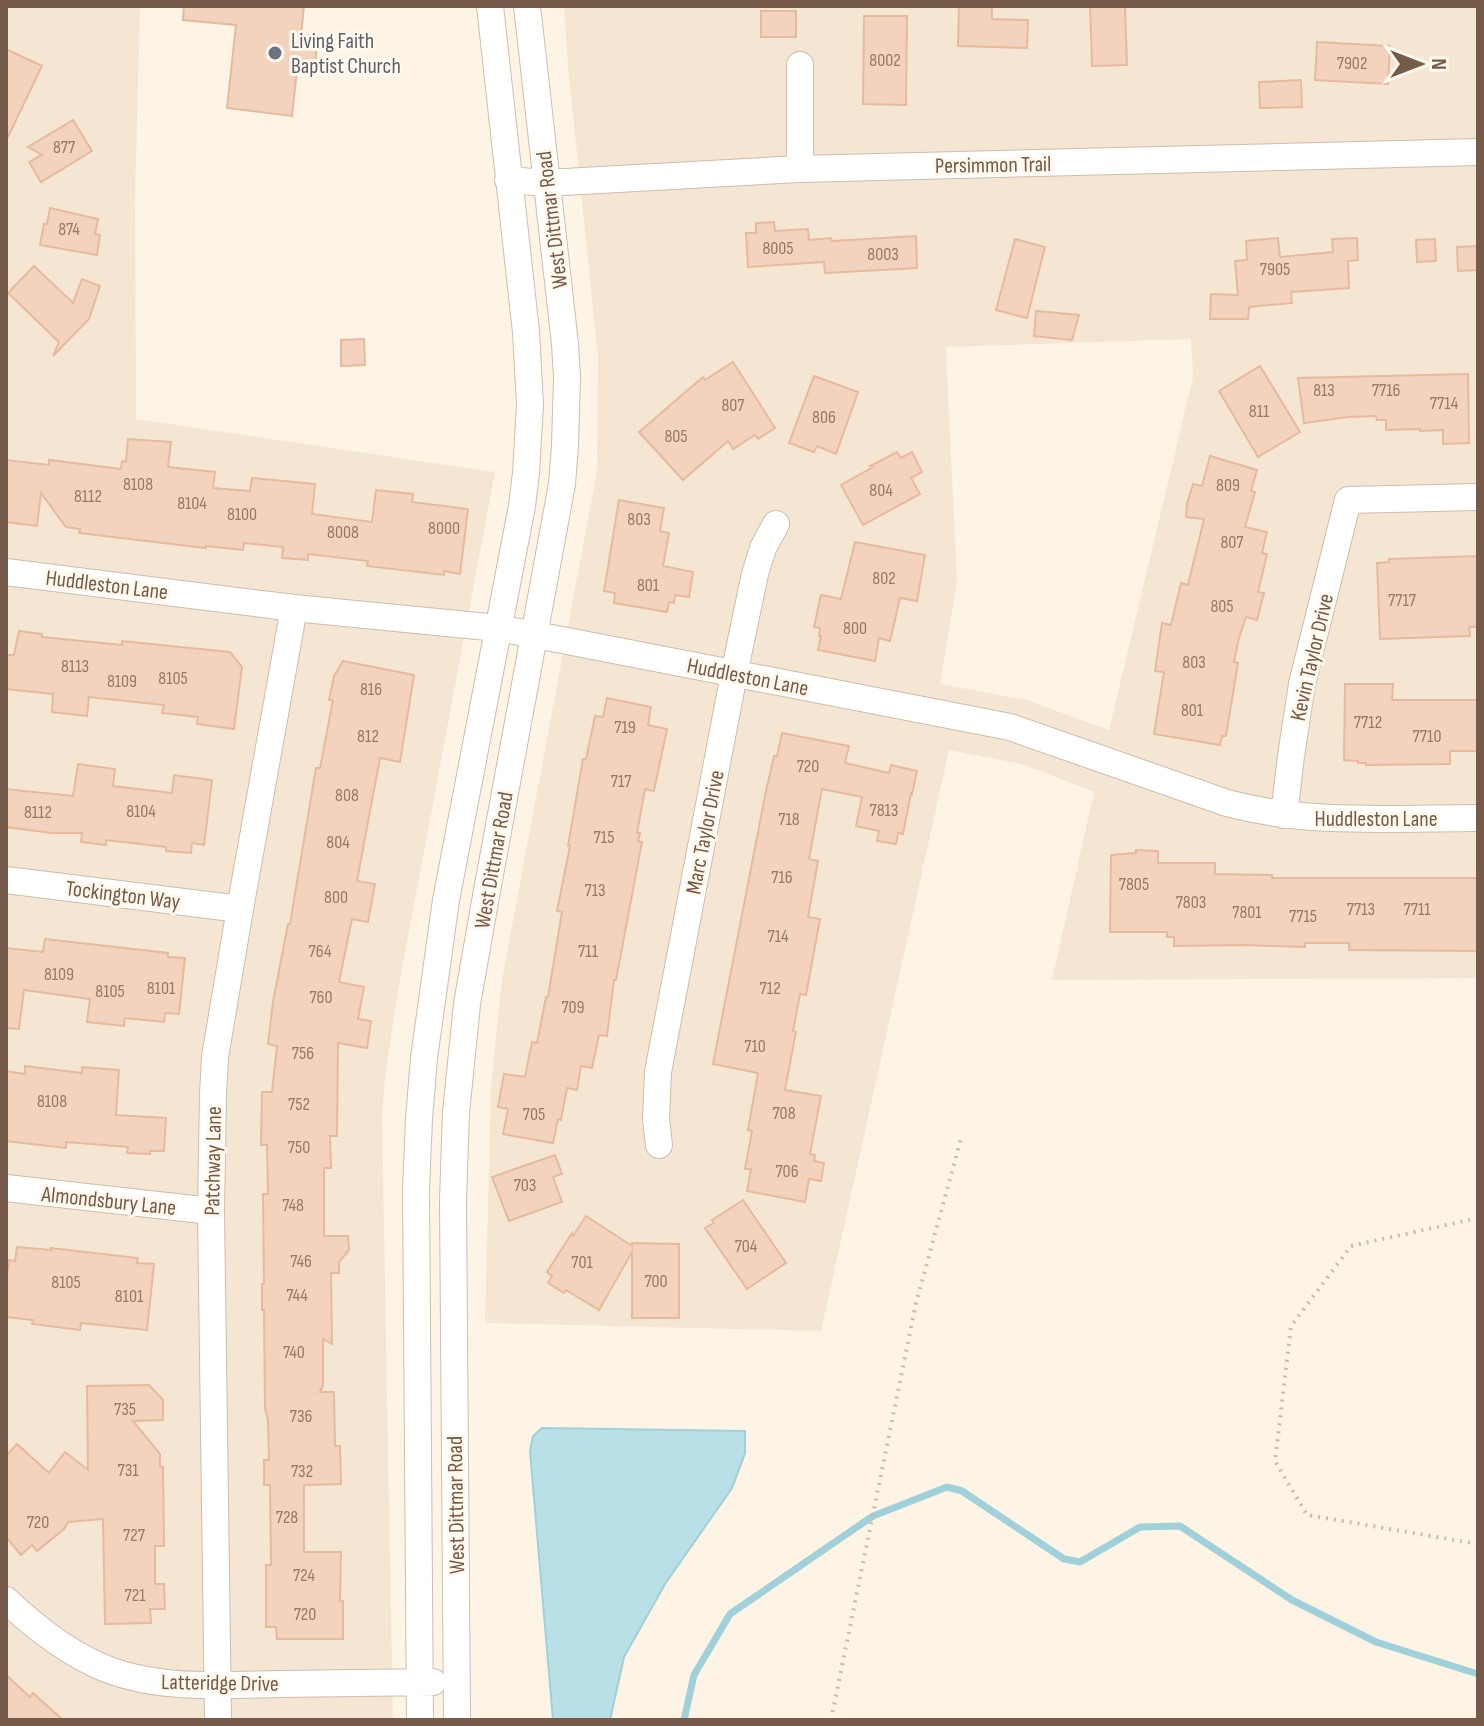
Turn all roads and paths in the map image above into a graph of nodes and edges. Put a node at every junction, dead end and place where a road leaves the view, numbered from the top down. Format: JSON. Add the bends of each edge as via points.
{"nodes":[{"id":1,"x":490,"y":6,"type":"edge"},
{"id":2,"x":527,"y":6,"type":"edge"},
{"id":3,"x":800,"y":65,"type":"dead end"},
{"id":4,"x":1478,"y":152,"type":"edge"},
{"id":5,"x":800,"y":169,"type":"junction"},
{"id":6,"x":508,"y":180,"type":"junction"},
{"id":7,"x":546,"y":183,"type":"junction"},
{"id":8,"x":1478,"y":497,"type":"edge"},
{"id":9,"x":776,"y":524,"type":"dead end"},
{"id":10,"x":6,"y":572,"type":"edge"},
{"id":11,"x":294,"y":608,"type":"junction"},
{"id":12,"x":498,"y":628,"type":"junction"},
{"id":13,"x":535,"y":635,"type":"junction"},
{"id":14,"x":734,"y":674,"type":"junction"},
{"id":15,"x":1284,"y":815,"type":"junction"},
{"id":16,"x":1478,"y":818,"type":"edge"},
{"id":17,"x":6,"y":880,"type":"edge"},
{"id":18,"x":240,"y":909,"type":"junction"},
{"id":19,"x":962,"y":1135,"type":"dead end"},
{"id":20,"x":659,"y":1145,"type":"dead end"},
{"id":21,"x":6,"y":1188,"type":"edge"},
{"id":22,"x":211,"y":1211,"type":"junction"},
{"id":23,"x":1478,"y":1218,"type":"edge"},
{"id":24,"x":1478,"y":1544,"type":"edge"},
{"id":25,"x":6,"y":1600,"type":"edge"},
{"id":26,"x":457,"y":1682,"type":"junction"},
{"id":27,"x":419,"y":1683,"type":"junction"},
{"id":28,"x":217,"y":1685,"type":"junction"},
{"id":29,"x":218,"y":1720,"type":"edge"},
{"id":30,"x":420,"y":1720,"type":"edge"},
{"id":31,"x":457,"y":1720,"type":"edge"},
{"id":32,"x":831,"y":1720,"type":"edge"}],
"edges":[{"from":1,"to":6,"type":"street","name":"West Dittmar Road"},
{"from":2,"to":7,"type":"street","name":"West Dittmar Road"},
{"from":3,"to":5,"type":"street"},
{"from":4,"to":5,"type":"street","name":"Persimmon Trail"},
{"from":5,"to":7,"type":"street","name":"Persimmon Trail"},
{"from":6,"to":7,"type":"street","name":"Persimmon Trail"},
{"from":6,"to":12,"type":"street","name":"West Dittmar Road","via":[[530,405],[522,506]]},
{"from":7,"to":13,"type":"street","name":"West Dittmar Road","via":[[565,344],[567,414],[562,484]]},
{"from":8,"to":15,"type":"street","name":"Kevin Taylor Drive","via":[[1348,500],[1302,684]]},
{"from":9,"to":14,"type":"street","name":"Marc Taylor Drive","via":[[755,574]]},
{"from":10,"to":11,"type":"street","name":"Huddleston Lane"},
{"from":11,"to":12,"type":"street","name":"Huddleston Lane"},
{"from":11,"to":18,"type":"street","name":"Patchway Lane"},
{"from":12,"to":13,"type":"street","name":"Huddleston Lane"},
{"from":12,"to":27,"type":"street","name":"West Dittmar Road","via":[[446,900],[419,1119]]},
{"from":13,"to":14,"type":"street","name":"Huddleston Lane"},
{"from":13,"to":26,"type":"street","name":"West Dittmar Road","via":[[467,1004],[456,1113]]},
{"from":14,"to":15,"type":"street","name":"Huddleston Lane","via":[[1010,727],[1227,803]]},
{"from":14,"to":20,"type":"street","name":"Marc Taylor Drive","via":[[658,1072]]},
{"from":15,"to":16,"type":"street","name":"Huddleston Lane"},
{"from":17,"to":18,"type":"street","name":"Tockington Way"},
{"from":18,"to":22,"type":"street","name":"Patchway Lane","via":[[215,1057]]},
{"from":19,"to":32,"type":"path","via":[[916,1303]]},
{"from":21,"to":22,"type":"street","name":"Almondsbury Lane"},
{"from":22,"to":28,"type":"street","name":"Patchway Lane"},
{"from":23,"to":24,"type":"path","via":[[1351,1246],[1291,1326],[1275,1461],[1307,1515]]},
{"from":25,"to":28,"type":"street","name":"Latteridge Drive","via":[[35,1627],[95,1664],[142,1679]]},
{"from":26,"to":27,"type":"street","name":"Latteridge Drive"},
{"from":26,"to":31,"type":"street","name":"West Dittmar Road"},
{"from":27,"to":28,"type":"street","name":"Latteridge Drive"},
{"from":27,"to":30,"type":"street","name":"West Dittmar Road"},
{"from":28,"to":29,"type":"street","name":"Patchway Lane"}]}
